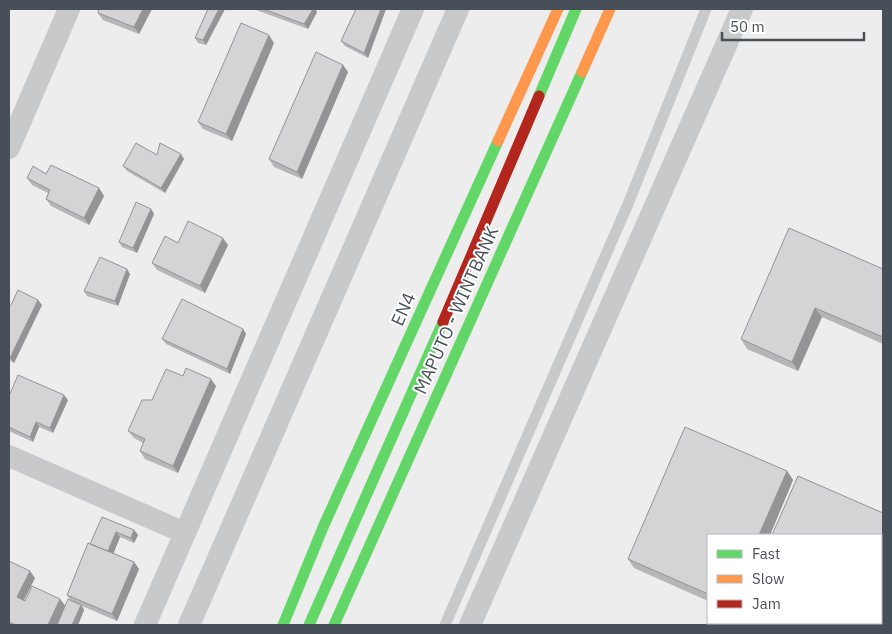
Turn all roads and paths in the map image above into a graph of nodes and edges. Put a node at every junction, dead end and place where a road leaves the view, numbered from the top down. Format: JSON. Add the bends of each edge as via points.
{"nodes":[{"id":1,"x":69,"y":9,"type":"edge"},
{"id":2,"x":413,"y":9,"type":"edge"},
{"id":3,"x":458,"y":9,"type":"edge"},
{"id":4,"x":558,"y":9,"type":"edge"},
{"id":5,"x":576,"y":9,"type":"edge"},
{"id":6,"x":610,"y":9,"type":"edge"},
{"id":7,"x":706,"y":9,"type":"edge"},
{"id":8,"x":742,"y":9,"type":"edge"},
{"id":9,"x":9,"y":148,"type":"edge"},
{"id":10,"x":9,"y":456,"type":"edge"},
{"id":11,"x":185,"y":533,"type":"junction"},
{"id":12,"x":145,"y":625,"type":"edge"},
{"id":13,"x":189,"y":625,"type":"edge"},
{"id":14,"x":283,"y":625,"type":"edge"},
{"id":15,"x":309,"y":625,"type":"edge"},
{"id":16,"x":334,"y":625,"type":"edge"},
{"id":17,"x":445,"y":625,"type":"edge"},
{"id":18,"x":470,"y":625,"type":"edge"}],
"edges":[{"from":1,"to":9,"type":"street"},
{"from":2,"to":11,"type":"street"},
{"from":3,"to":13,"type":"street"},
{"from":4,"to":14,"type":"main road","name":"EN4","via":[[324,525]]},
{"from":5,"to":15,"type":"main road","name":"MAPUTO - WINTBANK","via":[[444,321]]},
{"from":6,"to":16,"type":"main road","name":"MAPUTO - WINTBANK"},
{"from":7,"to":17,"type":"lane","via":[[628,204]]},
{"from":8,"to":18,"type":"street"},
{"from":10,"to":11,"type":"street"},
{"from":11,"to":12,"type":"street"}]}
